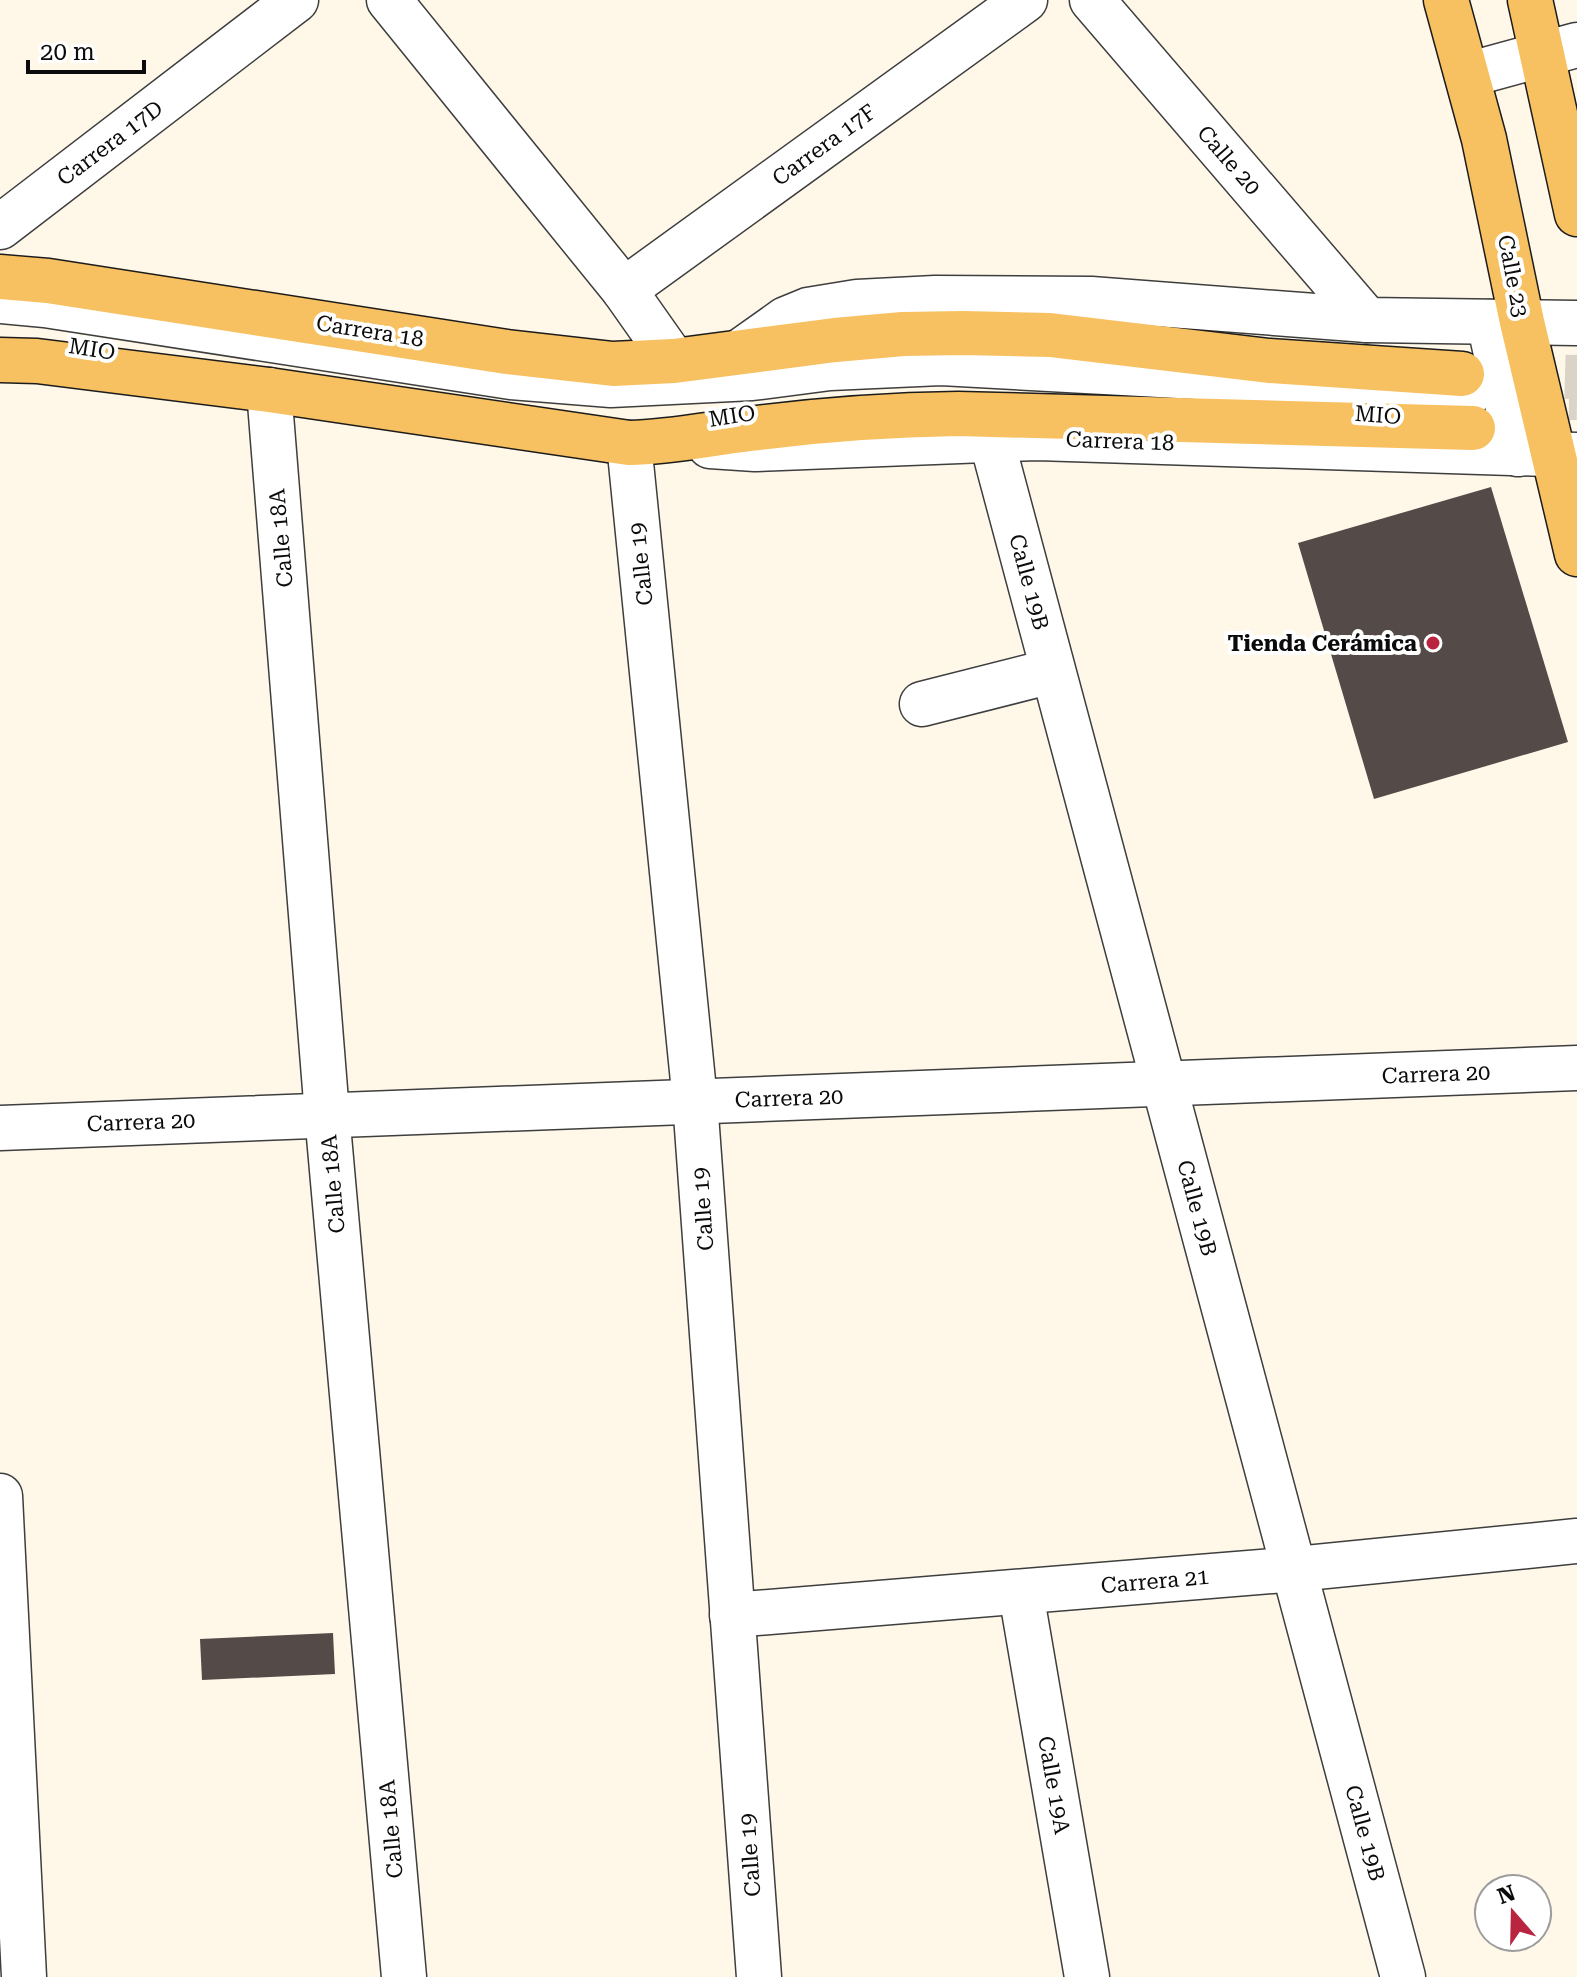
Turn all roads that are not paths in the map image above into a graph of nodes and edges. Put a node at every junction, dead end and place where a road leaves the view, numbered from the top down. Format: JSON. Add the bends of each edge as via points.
{"nodes":[{"id":1,"x":296,"y":0,"type":"edge"},
{"id":2,"x":389,"y":0,"type":"edge"},
{"id":3,"x":1025,"y":0,"type":"edge"},
{"id":4,"x":1092,"y":0,"type":"edge"},
{"id":5,"x":1446,"y":0,"type":"edge"},
{"id":6,"x":1530,"y":0,"type":"edge"},
{"id":7,"x":1559,"y":50,"type":"edge"},
{"id":8,"x":1467,"y":75,"type":"junction"},
{"id":9,"x":1577,"y":214,"type":"edge"},
{"id":10,"x":0,"y":227,"type":"edge"},
{"id":11,"x":0,"y":277,"type":"edge"},
{"id":12,"x":624,"y":290,"type":"junction"},
{"id":13,"x":0,"y":301,"type":"edge"},
{"id":14,"x":1367,"y":320,"type":"junction"},
{"id":15,"x":1506,"y":322,"type":"junction"},
{"id":16,"x":1577,"y":323,"type":"edge"},
{"id":17,"x":0,"y":340,"type":"edge"},
{"id":18,"x":741,"y":351,"type":"junction"},
{"id":19,"x":0,"y":360,"type":"edge"},
{"id":20,"x":674,"y":361,"type":"junction"},
{"id":21,"x":269,"y":390,"type":"junction"},
{"id":22,"x":1468,"y":404,"type":"junction"},
{"id":23,"x":991,"y":438,"type":"junction"},
{"id":24,"x":646,"y":443,"type":"junction"},
{"id":25,"x":1550,"y":455,"type":"edge"},
{"id":26,"x":1577,"y":554,"type":"edge"},
{"id":27,"x":1052,"y":671,"type":"junction"},
{"id":28,"x":922,"y":704,"type":"dead end"},
{"id":29,"x":1577,"y":1068,"type":"edge"},
{"id":30,"x":1163,"y":1084,"type":"junction"},
{"id":31,"x":695,"y":1101,"type":"junction"},
{"id":32,"x":327,"y":1114,"type":"junction"},
{"id":33,"x":0,"y":1128,"type":"edge"},
{"id":34,"x":0,"y":1496,"type":"edge"},
{"id":35,"x":1577,"y":1541,"type":"edge"},
{"id":36,"x":1296,"y":1569,"type":"junction"},
{"id":37,"x":1021,"y":1593,"type":"junction"},
{"id":38,"x":732,"y":1615,"type":"junction"},
{"id":39,"x":24,"y":1977,"type":"edge"},
{"id":40,"x":404,"y":1977,"type":"edge"},
{"id":41,"x":759,"y":1977,"type":"edge"},
{"id":42,"x":1087,"y":1977,"type":"edge"},
{"id":43,"x":1403,"y":1977,"type":"edge"}],
"edges":[{"from":1,"to":10,"type":"street","name":"Carrera 17D"},
{"from":2,"to":12,"type":"street"},
{"from":3,"to":12,"type":"street","name":"Carrera 17F"},
{"from":4,"to":14,"type":"street","name":"Calle 20"},
{"from":5,"to":8,"type":"main road","name":"Calle 23"},
{"from":6,"to":7,"type":"main road"},
{"from":7,"to":8,"type":"street"},
{"from":7,"to":9,"type":"main road"},
{"from":8,"to":15,"type":"main road","name":"Calle 23","via":[[1484,139]]},
{"from":11,"to":20,"type":"main road","name":"Carrera 18","via":[[557,359],[613,364]]},
{"from":12,"to":20,"type":"street"},
{"from":13,"to":22,"type":"street","name":"MIO","via":[[560,382],[676,382],[941,363],[1270,381]]},
{"from":14,"to":15,"type":"street","name":"Carrera 18"},
{"from":14,"to":18,"type":"street","name":"Carrera 18","via":[[1091,299],[935,298],[808,310]]},
{"from":15,"to":16,"type":"street","name":"Carrera 18"},
{"from":15,"to":25,"type":"main road","name":"Calle 23"},
{"from":17,"to":22,"type":"street","name":"MIO","via":[[40,340],[594,429],[635,431],[857,399],[952,394]]},
{"from":18,"to":20,"type":"main road","name":"Carrera 18"},
{"from":18,"to":22,"type":"main road","name":"Carrera 18","via":[[903,334],[1050,335],[1269,361]]},
{"from":19,"to":21,"type":"main road","name":"Carrera 18"},
{"from":21,"to":24,"type":"main road","name":"Carrera 18"},
{"from":21,"to":32,"type":"street","name":"Calle 18A"},
{"from":22,"to":24,"type":"main road","name":"Carrera 18","via":[[891,415]]},
{"from":23,"to":24,"type":"street","name":"Carrera 18","via":[[755,449]]},
{"from":23,"to":25,"type":"street","name":"Carrera 18"},
{"from":23,"to":27,"type":"street","name":"Calle 19B"},
{"from":24,"to":31,"type":"street","name":"Calle 19"},
{"from":25,"to":26,"type":"main road","name":"Calle 23"},
{"from":27,"to":28,"type":"street"},
{"from":27,"to":30,"type":"street","name":"Calle 19B"},
{"from":29,"to":30,"type":"street","name":"Carrera 20"},
{"from":30,"to":31,"type":"street","name":"Carrera 20"},
{"from":30,"to":36,"type":"street","name":"Calle 19B"},
{"from":31,"to":32,"type":"street","name":"Carrera 20"},
{"from":31,"to":38,"type":"street","name":"Calle 19"},
{"from":32,"to":33,"type":"street","name":"Carrera 20"},
{"from":32,"to":40,"type":"street","name":"Calle 18A"},
{"from":34,"to":39,"type":"street"},
{"from":35,"to":36,"type":"street","name":"Carrera 21"},
{"from":36,"to":37,"type":"street","name":"Carrera 21"},
{"from":36,"to":43,"type":"street","name":"Calle 19B"},
{"from":37,"to":38,"type":"street","name":"Carrera 21"},
{"from":37,"to":42,"type":"street","name":"Calle 19A"},
{"from":38,"to":41,"type":"street","name":"Calle 19"}]}
